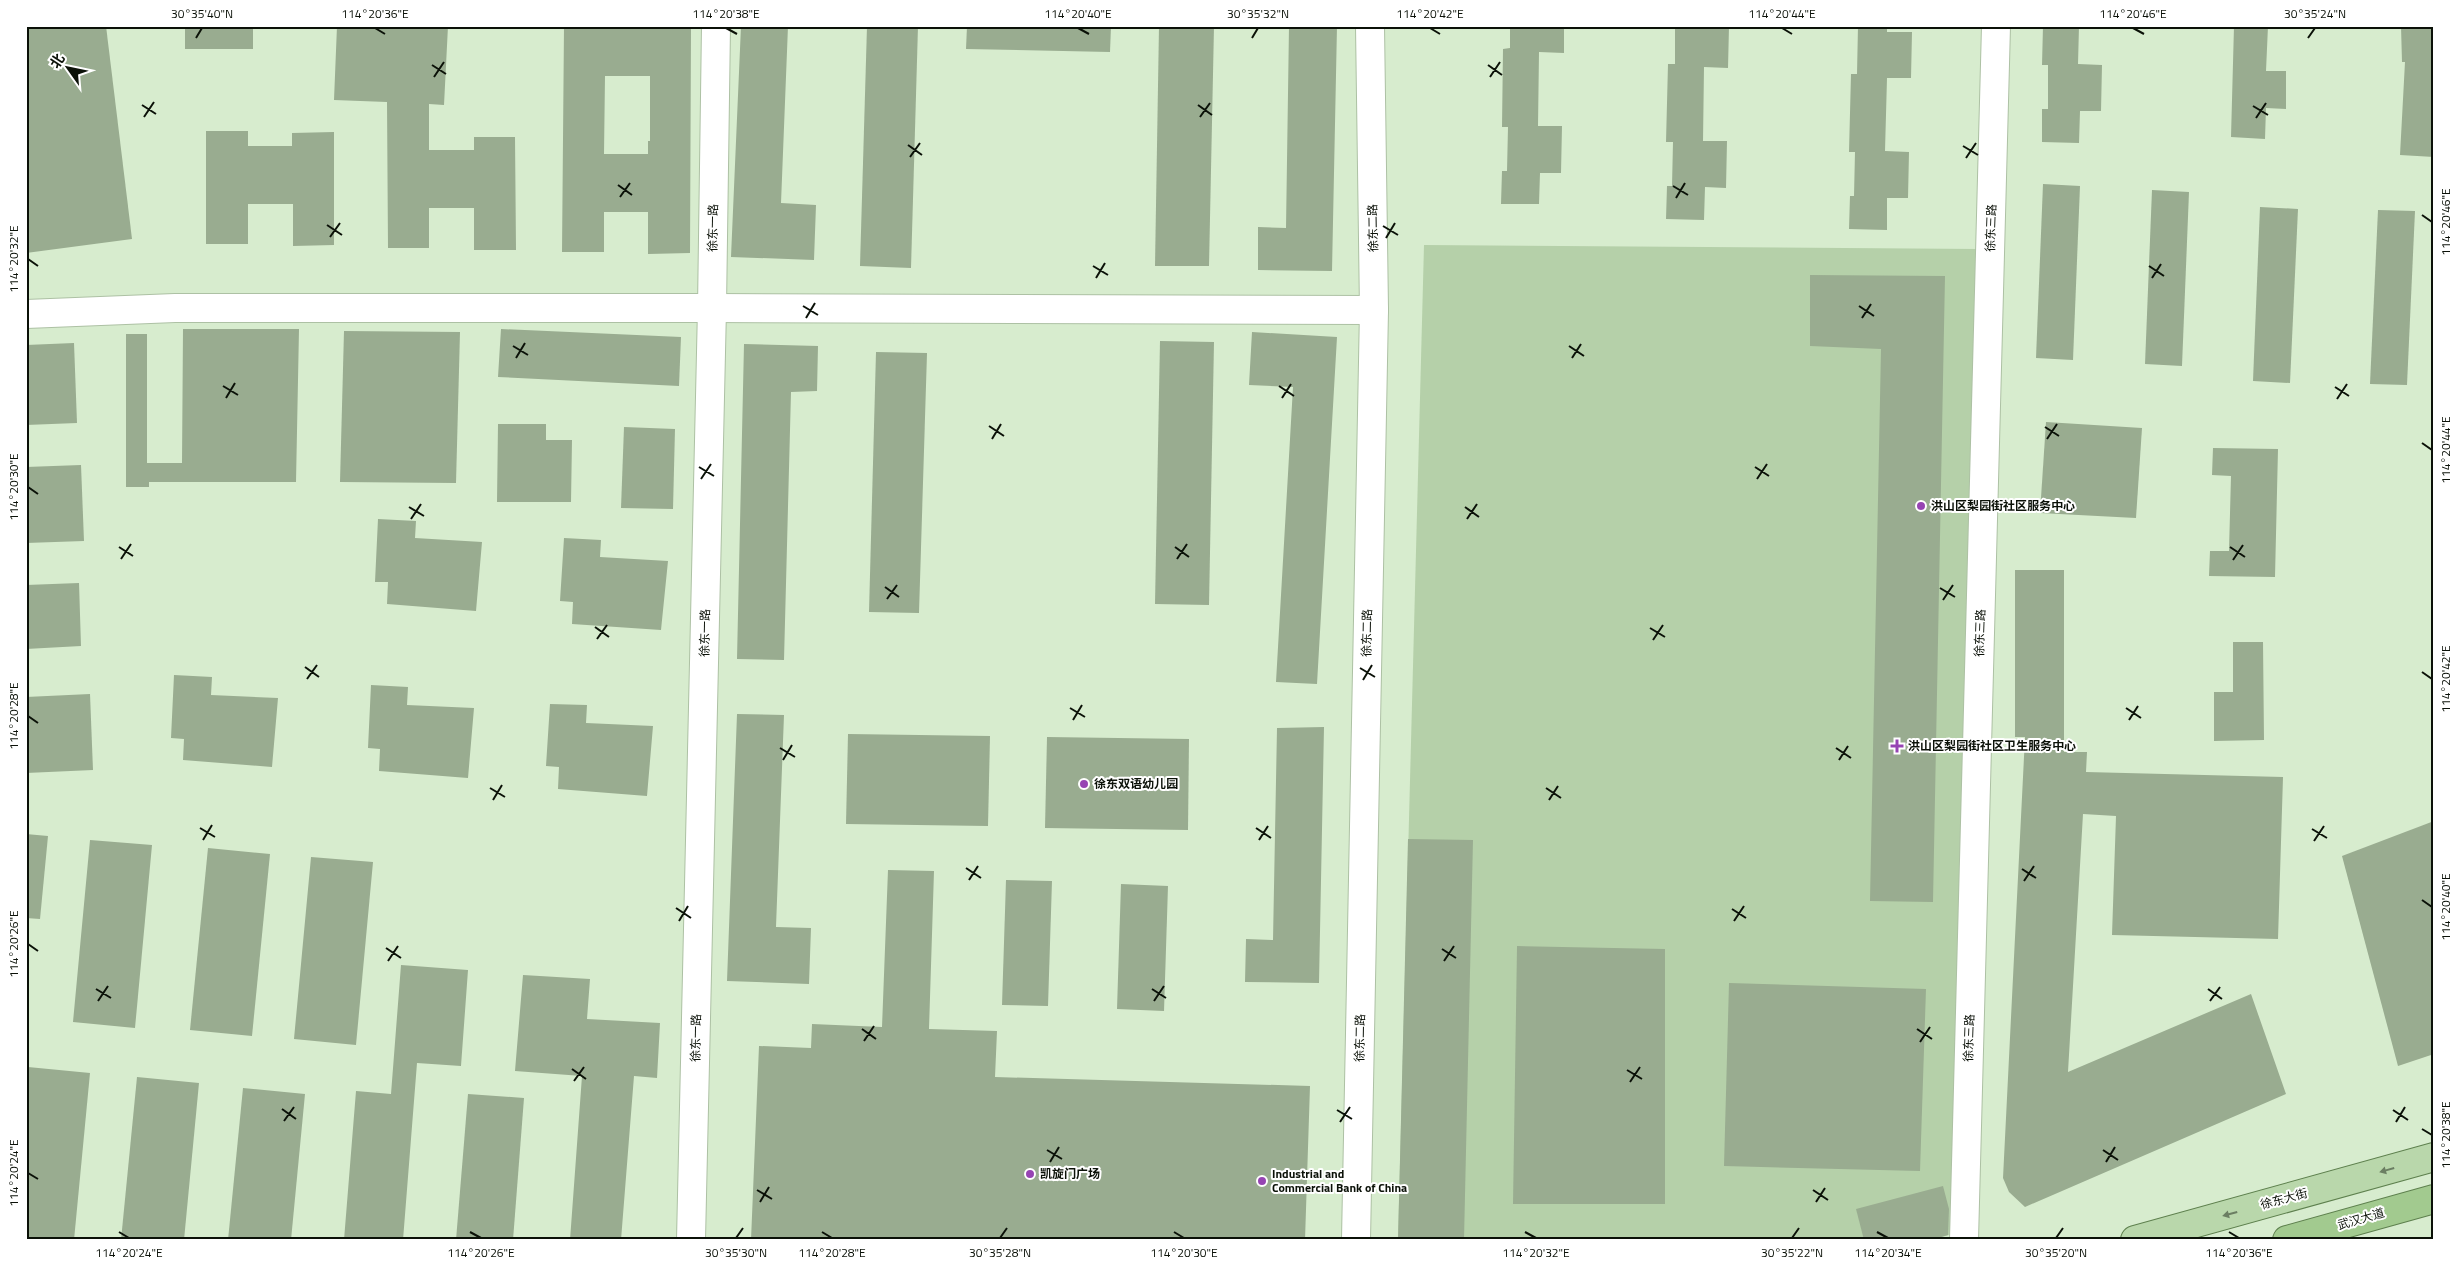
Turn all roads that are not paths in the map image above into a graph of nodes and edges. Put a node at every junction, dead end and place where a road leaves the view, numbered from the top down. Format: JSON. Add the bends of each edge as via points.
{"nodes":[{"id":1,"x":716,"y":26,"type":"edge"},
{"id":2,"x":1370,"y":26,"type":"edge"},
{"id":3,"x":1996,"y":26,"type":"edge"},
{"id":4,"x":712,"y":308,"type":"junction"},
{"id":5,"x":1374,"y":310,"type":"junction"},
{"id":6,"x":26,"y":314,"type":"edge"},
{"id":7,"x":2434,"y":1157,"type":"edge"},
{"id":8,"x":2434,"y":1198,"type":"edge"},
{"id":9,"x":691,"y":1240,"type":"edge"},
{"id":10,"x":1356,"y":1240,"type":"edge"},
{"id":11,"x":1964,"y":1240,"type":"edge"},
{"id":12,"x":2135,"y":1240,"type":"edge"},
{"id":13,"x":2287,"y":1240,"type":"edge"}],
"edges":[{"from":1,"to":4,"type":"street","name":"徐东一路"},
{"from":2,"to":5,"type":"street","name":"徐东二路"},
{"from":3,"to":11,"type":"street","name":"徐东三路"},
{"from":4,"to":5,"type":"street"},
{"from":4,"to":6,"type":"street","via":[[175,308]]},
{"from":4,"to":9,"type":"street","name":"徐东一路"},
{"from":5,"to":10,"type":"street","name":"徐东二路"},
{"from":7,"to":12,"type":"main road","name":"徐东大街","one_way":true},
{"from":8,"to":13,"type":"highway","name":"武汉大道"}]}
